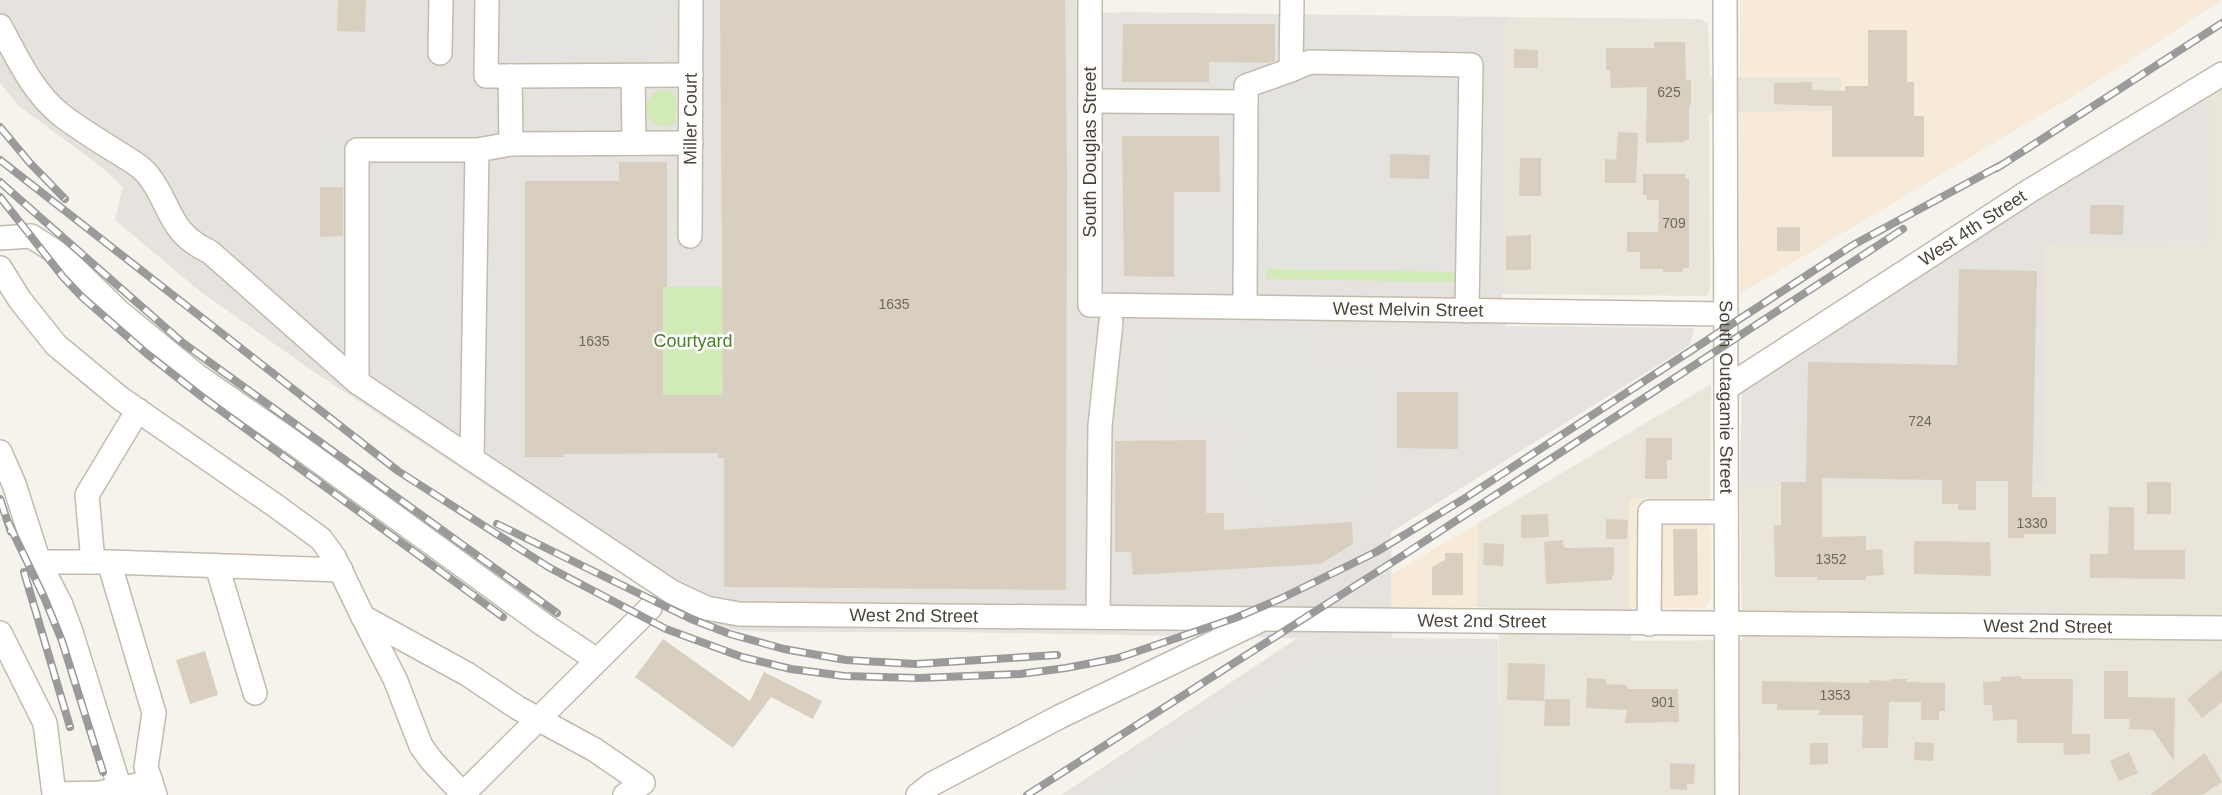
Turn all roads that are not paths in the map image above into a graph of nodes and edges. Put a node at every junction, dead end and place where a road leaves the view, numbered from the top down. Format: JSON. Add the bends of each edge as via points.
{"nodes":[{"id":1,"x":441,"y":0,"type":"edge"},
{"id":2,"x":487,"y":0,"type":"edge"},
{"id":3,"x":691,"y":0,"type":"edge"},
{"id":4,"x":1090,"y":0,"type":"edge"},
{"id":5,"x":1292,"y":0,"type":"edge"},
{"id":6,"x":1725,"y":0,"type":"edge"},
{"id":7,"x":0,"y":26,"type":"edge"},
{"id":8,"x":440,"y":53,"type":"dead end"},
{"id":9,"x":1291,"y":71,"type":"junction"},
{"id":10,"x":2222,"y":74,"type":"edge"},
{"id":11,"x":691,"y":75,"type":"junction"},
{"id":12,"x":510,"y":76,"type":"junction"},
{"id":13,"x":634,"y":76,"type":"junction"},
{"id":14,"x":1090,"y":101,"type":"junction"},
{"id":15,"x":1246,"y":102,"type":"junction"},
{"id":16,"x":634,"y":143,"type":"junction"},
{"id":17,"x":691,"y":143,"type":"junction"},
{"id":18,"x":511,"y":144,"type":"junction"},
{"id":19,"x":477,"y":150,"type":"junction"},
{"id":20,"x":690,"y":236,"type":"dead end"},
{"id":21,"x":0,"y":238,"type":"edge"},
{"id":22,"x":0,"y":268,"type":"edge"},
{"id":23,"x":1090,"y":305,"type":"joint"},
{"id":24,"x":1245,"y":307,"type":"junction"},
{"id":25,"x":1467,"y":311,"type":"junction"},
{"id":26,"x":1726,"y":314,"type":"junction"},
{"id":27,"x":1111,"y":322,"type":"dead end"},
{"id":28,"x":357,"y":382,"type":"junction"},
{"id":29,"x":1726,"y":388,"type":"junction"},
{"id":30,"x":138,"y":410,"type":"junction"},
{"id":31,"x":0,"y":452,"type":"edge"},
{"id":32,"x":472,"y":459,"type":"junction"},
{"id":33,"x":1726,"y":512,"type":"junction"},
{"id":34,"x":40,"y":562,"type":"junction"},
{"id":35,"x":101,"y":562,"type":"junction"},
{"id":36,"x":217,"y":566,"type":"junction"},
{"id":37,"x":341,"y":570,"type":"junction"},
{"id":38,"x":650,"y":608,"type":"dead end"},
{"id":39,"x":363,"y":617,"type":"junction"},
{"id":40,"x":1098,"y":617,"type":"junction"},
{"id":41,"x":1266,"y":618,"type":"junction"},
{"id":42,"x":1649,"y":624,"type":"junction"},
{"id":43,"x":1726,"y":625,"type":"junction"},
{"id":44,"x":2222,"y":628,"type":"edge"},
{"id":45,"x":0,"y":633,"type":"edge"},
{"id":46,"x":597,"y":660,"type":"junction"},
{"id":47,"x":255,"y":693,"type":"dead end"},
{"id":48,"x":538,"y":719,"type":"junction"},
{"id":49,"x":153,"y":788,"type":"edge"},
{"id":50,"x":120,"y":789,"type":"junction"},
{"id":51,"x":54,"y":794,"type":"edge"},
{"id":52,"x":463,"y":794,"type":"edge"},
{"id":53,"x":625,"y":795,"type":"edge"},
{"id":54,"x":918,"y":795,"type":"edge"},
{"id":55,"x":1727,"y":795,"type":"edge"}],
"edges":[{"from":1,"to":8,"type":"street"},
{"from":2,"to":12,"type":"street","via":[[486,76]]},
{"from":3,"to":11,"type":"street","name":"Miller Court"},
{"from":4,"to":14,"type":"street","name":"South Douglas Street"},
{"from":5,"to":9,"type":"street"},
{"from":6,"to":26,"type":"street","name":"South Outagamie Street"},
{"from":7,"to":28,"type":"street","name":"West 2nd Street","via":[[46,101],[147,173],[186,236]]},
{"from":9,"to":15,"type":"street","via":[[1246,86]]},
{"from":9,"to":25,"type":"street","via":[[1310,62],[1471,65]]},
{"from":10,"to":29,"type":"street","name":"West 4th Street","via":[[2031,190]]},
{"from":11,"to":13,"type":"street"},
{"from":11,"to":17,"type":"street","name":"Miller Court"},
{"from":12,"to":13,"type":"street"},
{"from":12,"to":18,"type":"street"},
{"from":13,"to":16,"type":"street"},
{"from":14,"to":15,"type":"street"},
{"from":14,"to":23,"type":"street","name":"South Douglas Street"},
{"from":15,"to":24,"type":"street"},
{"from":16,"to":17,"type":"street"},
{"from":16,"to":18,"type":"street"},
{"from":17,"to":20,"type":"street","name":"Miller Court"},
{"from":18,"to":19,"type":"street"},
{"from":19,"to":28,"type":"street","via":[[357,150]]},
{"from":19,"to":32,"type":"street"},
{"from":21,"to":46,"type":"street","via":[[31,236],[62,256],[118,311],[196,375]]},
{"from":22,"to":30,"type":"street","via":[[56,345]]},
{"from":23,"to":24,"type":"street","name":"West Melvin Street"},
{"from":24,"to":25,"type":"street","name":"West Melvin Street"},
{"from":25,"to":26,"type":"street","name":"West Melvin Street"},
{"from":26,"to":29,"type":"street","name":"South Outagamie Street"},
{"from":27,"to":40,"type":"street","via":[[1100,426]]},
{"from":28,"to":32,"type":"street","name":"West 2nd Street"},
{"from":29,"to":33,"type":"street","name":"South Outagamie Street"},
{"from":30,"to":35,"type":"street","via":[[87,495]]},
{"from":30,"to":37,"type":"street","via":[[321,540]]},
{"from":31,"to":34,"type":"street"},
{"from":32,"to":40,"type":"street","name":"West 2nd Street","via":[[672,592],[706,608],[739,614]]},
{"from":33,"to":42,"type":"street","via":[[1650,512]]},
{"from":33,"to":43,"type":"street","name":"South Outagamie Street"},
{"from":34,"to":35,"type":"street"},
{"from":34,"to":50,"type":"street","via":[[71,632]]},
{"from":35,"to":36,"type":"street"},
{"from":35,"to":49,"type":"street","via":[[154,713],[146,767]]},
{"from":36,"to":37,"type":"street"},
{"from":36,"to":47,"type":"street"},
{"from":37,"to":39,"type":"street"},
{"from":38,"to":46,"type":"street"},
{"from":39,"to":48,"type":"street"},
{"from":39,"to":52,"type":"street","via":[[396,679],[421,746]]},
{"from":40,"to":41,"type":"street","name":"West 2nd Street"},
{"from":41,"to":42,"type":"street","name":"West 2nd Street"},
{"from":41,"to":54,"type":"street","via":[[1059,717]]},
{"from":42,"to":43,"type":"street","name":"West 2nd Street"},
{"from":43,"to":44,"type":"street","name":"West 2nd Street"},
{"from":43,"to":55,"type":"street","name":"South Outagamie Street"},
{"from":45,"to":51,"type":"street","via":[[45,723]]},
{"from":46,"to":48,"type":"street"},
{"from":48,"to":52,"type":"street"},
{"from":48,"to":53,"type":"street","via":[[643,783]]},
{"from":49,"to":50,"type":"street"},
{"from":50,"to":51,"type":"street"}]}
